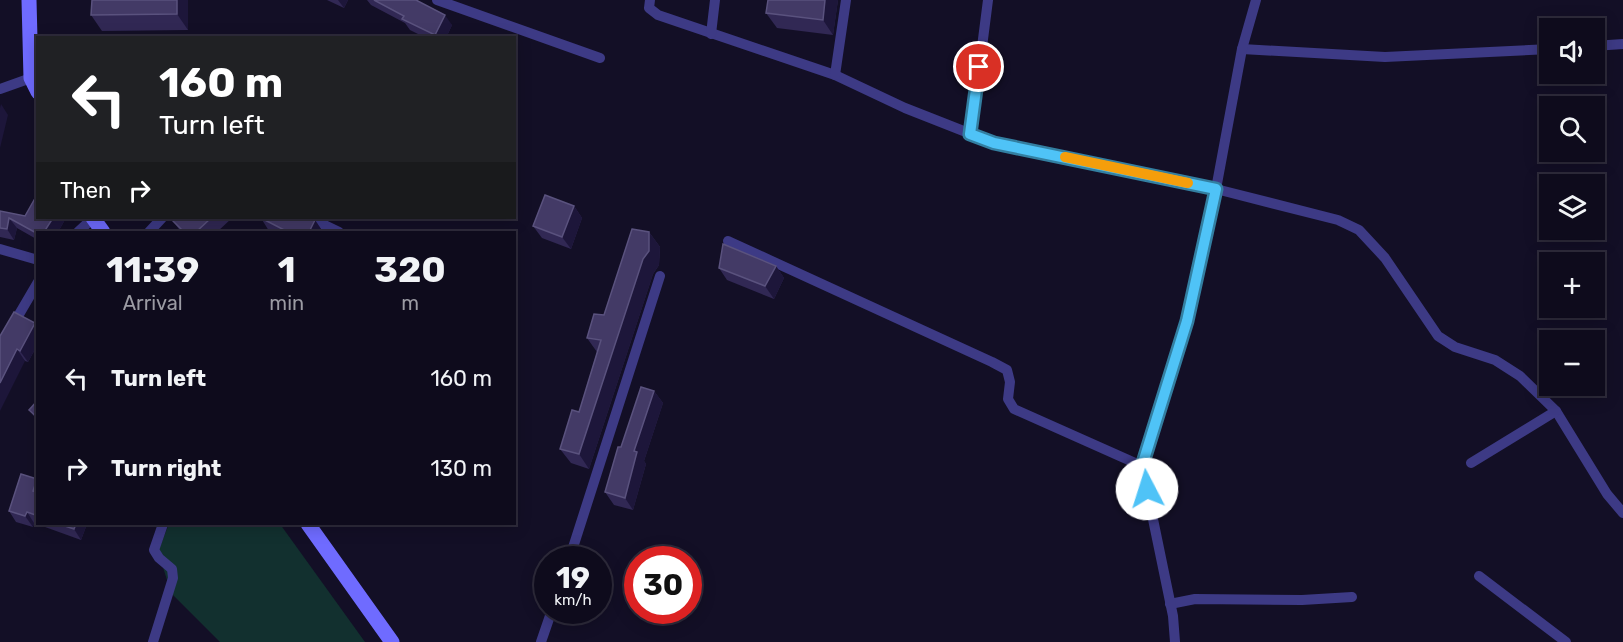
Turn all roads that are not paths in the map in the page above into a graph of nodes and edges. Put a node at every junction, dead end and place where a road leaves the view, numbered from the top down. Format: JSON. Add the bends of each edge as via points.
{"nodes":[{"id":1,"x":29,"y":0,"type":"edge"},
{"id":2,"x":437,"y":0,"type":"edge"},
{"id":3,"x":650,"y":0,"type":"edge"},
{"id":4,"x":715,"y":0,"type":"edge"},
{"id":5,"x":846,"y":0,"type":"edge"},
{"id":6,"x":988,"y":0,"type":"edge"},
{"id":7,"x":1256,"y":0,"type":"edge"},
{"id":8,"x":711,"y":34,"type":"junction"},
{"id":9,"x":1623,"y":44,"type":"edge"},
{"id":10,"x":1605,"y":45,"type":"edge"},
{"id":11,"x":1242,"y":49,"type":"junction"},
{"id":12,"x":1539,"y":50,"type":"edge"},
{"id":13,"x":600,"y":58,"type":"dead end"},
{"id":14,"x":835,"y":75,"type":"junction"},
{"id":15,"x":34,"y":85,"type":"edge"},
{"id":16,"x":0,"y":89,"type":"edge"},
{"id":17,"x":970,"y":134,"type":"junction"},
{"id":18,"x":1216,"y":189,"type":"junction"},
{"id":19,"x":92,"y":219,"type":"edge"},
{"id":20,"x":161,"y":219,"type":"edge"},
{"id":21,"x":312,"y":219,"type":"edge"},
{"id":22,"x":79,"y":231,"type":"edge"},
{"id":23,"x":150,"y":231,"type":"edge"},
{"id":24,"x":337,"y":231,"type":"edge"},
{"id":25,"x":728,"y":241,"type":"dead end"},
{"id":26,"x":0,"y":249,"type":"edge"},
{"id":27,"x":36,"y":259,"type":"edge"},
{"id":28,"x":660,"y":276,"type":"dead end"},
{"id":29,"x":36,"y":285,"type":"edge"},
{"id":30,"x":0,"y":346,"type":"edge"},
{"id":31,"x":1556,"y":411,"type":"junction"},
{"id":32,"x":1471,"y":463,"type":"dead end"},
{"id":33,"x":1142,"y":466,"type":"junction"},
{"id":34,"x":1623,"y":513,"type":"edge"},
{"id":35,"x":163,"y":525,"type":"edge"},
{"id":36,"x":309,"y":525,"type":"edge"},
{"id":37,"x":573,"y":546,"type":"edge"},
{"id":38,"x":1479,"y":576,"type":"dead end"},
{"id":39,"x":1352,"y":597,"type":"dead end"},
{"id":40,"x":1170,"y":604,"type":"junction"},
{"id":41,"x":548,"y":624,"type":"edge"},
{"id":42,"x":153,"y":642,"type":"edge"},
{"id":43,"x":392,"y":642,"type":"edge"},
{"id":44,"x":542,"y":642,"type":"edge"},
{"id":45,"x":1175,"y":642,"type":"edge"},
{"id":46,"x":1566,"y":642,"type":"edge"}],
"edges":[{"from":1,"to":15,"type":"street"},
{"from":2,"to":13,"type":"street"},
{"from":3,"to":8,"type":"street","via":[[650,8],[658,15]]},
{"from":4,"to":8,"type":"street"},
{"from":5,"to":14,"type":"street"},
{"from":6,"to":17,"type":"street"},
{"from":7,"to":11,"type":"street"},
{"from":8,"to":14,"type":"street"},
{"from":9,"to":10,"type":"street"},
{"from":11,"to":12,"type":"street","via":[[1385,57]]},
{"from":11,"to":18,"type":"street"},
{"from":14,"to":17,"type":"street"},
{"from":15,"to":16,"type":"street"},
{"from":17,"to":18,"type":"street","via":[[994,143]]},
{"from":18,"to":31,"type":"street","via":[[1338,220],[1359,230],[1385,258],[1438,336],[1455,347],[1495,360],[1520,376]]},
{"from":18,"to":33,"type":"street","via":[[1187,321]]},
{"from":19,"to":22,"type":"street"},
{"from":20,"to":23,"type":"street"},
{"from":21,"to":24,"type":"street"},
{"from":25,"to":33,"type":"street","via":[[1007,370],[1008,399],[1014,409]]},
{"from":26,"to":27,"type":"street"},
{"from":28,"to":37,"type":"street"},
{"from":29,"to":30,"type":"street"},
{"from":31,"to":32,"type":"street"},
{"from":31,"to":34,"type":"street"},
{"from":33,"to":40,"type":"street"},
{"from":35,"to":42,"type":"street","via":[[154,550],[172,569],[173,578]]},
{"from":36,"to":43,"type":"street"},
{"from":38,"to":46,"type":"street"},
{"from":39,"to":40,"type":"street","via":[[1195,598]]},
{"from":40,"to":45,"type":"street"},
{"from":41,"to":44,"type":"street"}]}
